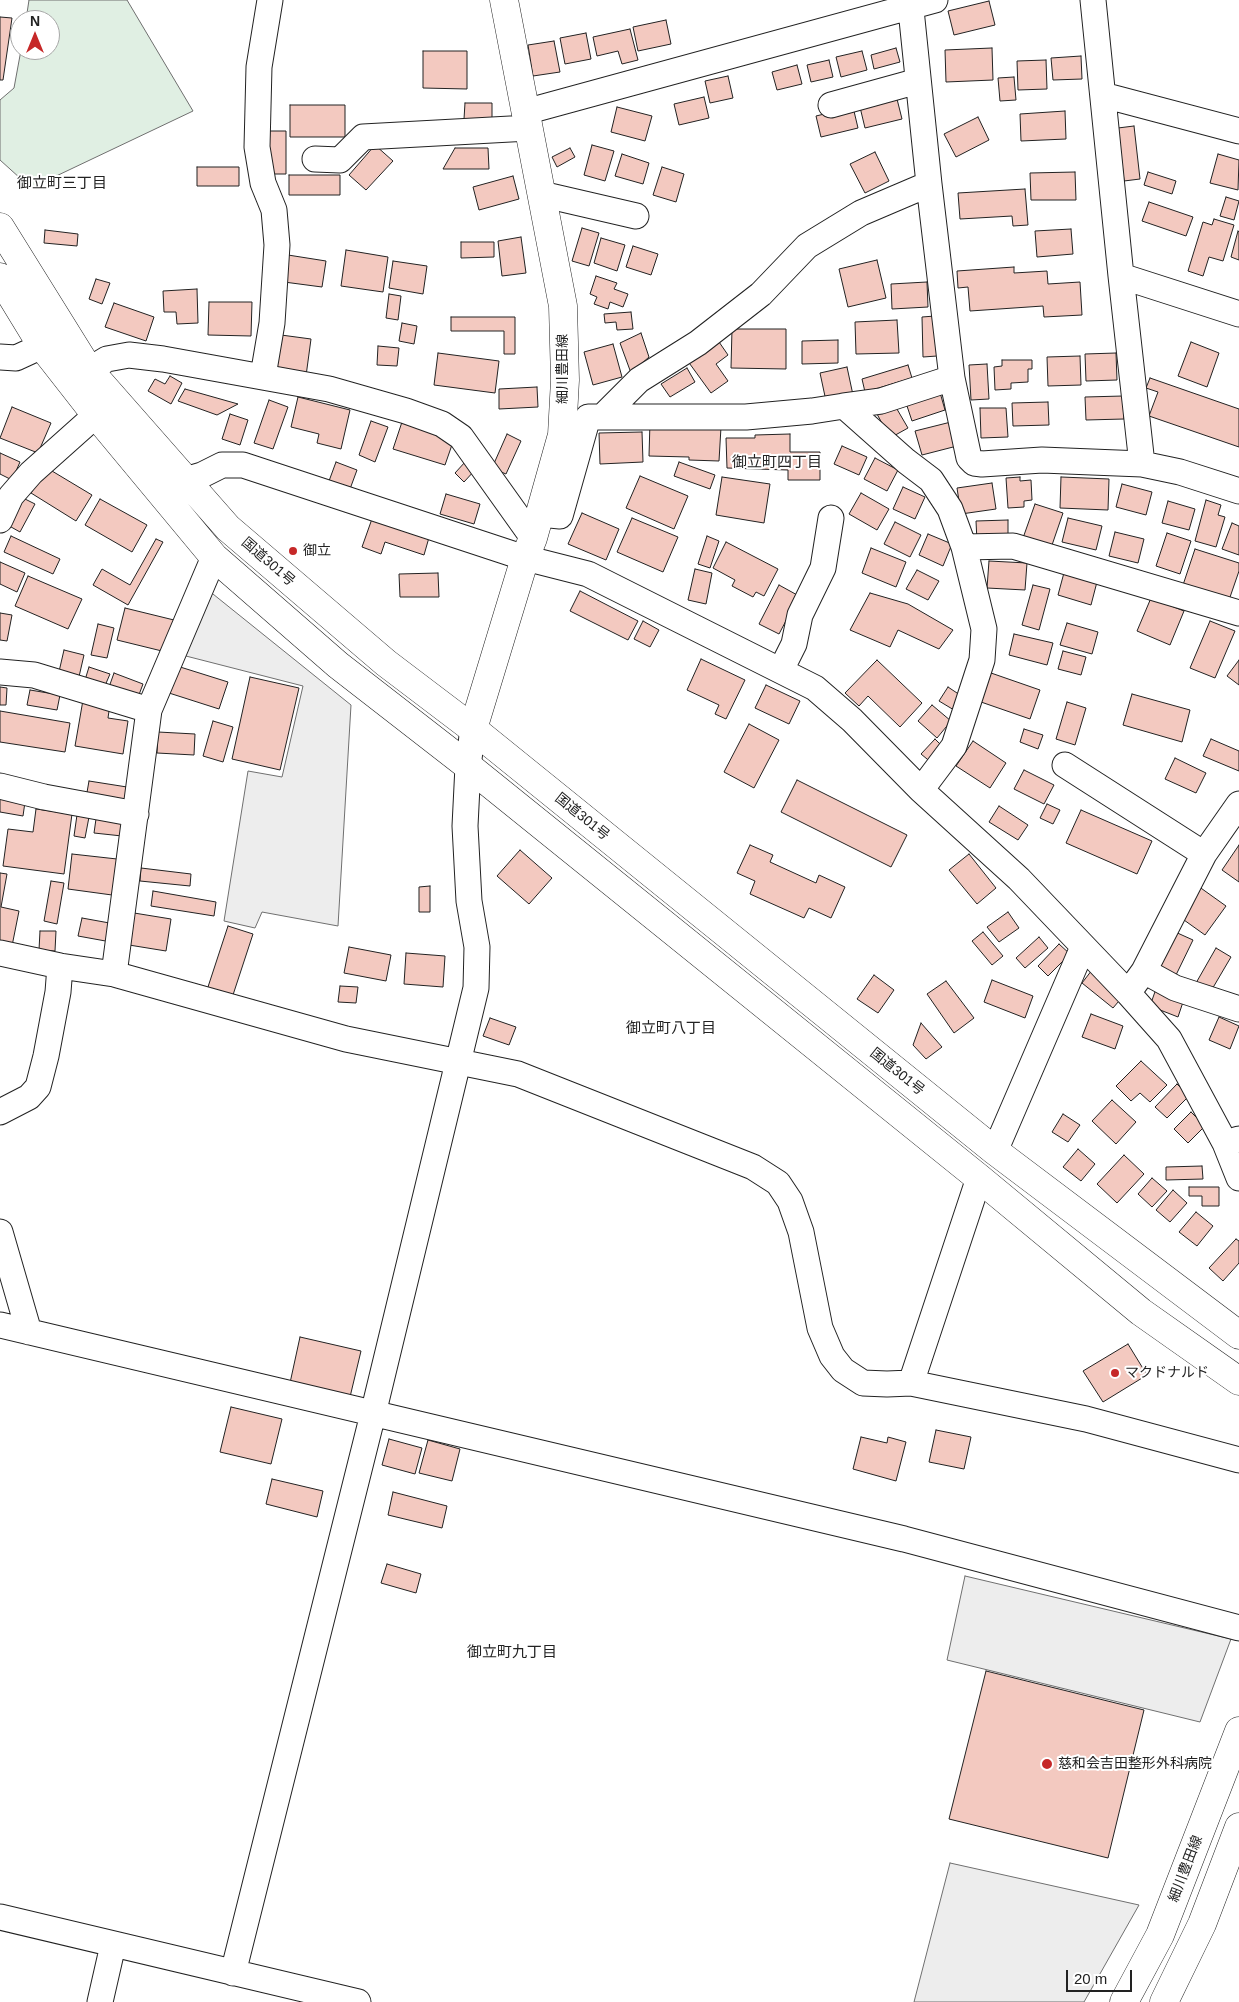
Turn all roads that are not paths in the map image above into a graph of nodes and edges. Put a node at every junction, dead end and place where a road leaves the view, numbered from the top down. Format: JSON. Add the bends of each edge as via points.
{"nodes":[{"id":1,"x":270,"y":0,"type":"edge"},
{"id":2,"x":504,"y":0,"type":"edge"},
{"id":3,"x":935,"y":0,"type":"edge"},
{"id":4,"x":1093,"y":0,"type":"edge"},
{"id":5,"x":911,"y":3,"type":"edge"},
{"id":6,"x":918,"y":81,"type":"junction"},
{"id":7,"x":1103,"y":95,"type":"junction"},
{"id":8,"x":831,"y":104,"type":"dead end"},
{"id":9,"x":527,"y":120,"type":"junction"},
{"id":10,"x":1239,"y":131,"type":"edge"},
{"id":11,"x":315,"y":158,"type":"dead end"},
{"id":12,"x":929,"y":184,"type":"junction"},
{"id":13,"x":542,"y":194,"type":"junction"},
{"id":14,"x":636,"y":216,"type":"dead end"},
{"id":15,"x":0,"y":226,"type":"edge"},
{"id":16,"x":1121,"y":276,"type":"junction"},
{"id":17,"x":0,"y":277,"type":"edge"},
{"id":18,"x":1239,"y":314,"type":"edge"},
{"id":19,"x":42,"y":346,"type":"junction"},
{"id":20,"x":0,"y":357,"type":"edge"},
{"id":21,"x":89,"y":370,"type":"junction"},
{"id":22,"x":262,"y":376,"type":"junction"},
{"id":23,"x":952,"y":378,"type":"junction"},
{"id":24,"x":844,"y":406,"type":"junction"},
{"id":25,"x":96,"y":415,"type":"junction"},
{"id":26,"x":602,"y":417,"type":"junction"},
{"id":27,"x":1142,"y":464,"type":"junction"},
{"id":28,"x":185,"y":480,"type":"junction"},
{"id":29,"x":1239,"y":491,"type":"edge"},
{"id":30,"x":831,"y":518,"type":"dead end"},
{"id":31,"x":0,"y":520,"type":"edge"},
{"id":32,"x":532,"y":537,"type":"junction"},
{"id":33,"x":964,"y":547,"type":"junction"},
{"id":34,"x":214,"y":556,"type":"junction"},
{"id":35,"x":1239,"y":613,"type":"edge"},
{"id":36,"x":781,"y":670,"type":"junction"},
{"id":37,"x":0,"y":672,"type":"edge"},
{"id":38,"x":148,"y":710,"type":"junction"},
{"id":39,"x":473,"y":730,"type":"junction"},
{"id":40,"x":1065,"y":764,"type":"dead end"},
{"id":41,"x":468,"y":766,"type":"junction"},
{"id":42,"x":0,"y":786,"type":"edge"},
{"id":43,"x":921,"y":790,"type":"junction"},
{"id":44,"x":1239,"y":804,"type":"edge"},
{"id":45,"x":136,"y":814,"type":"junction"},
{"id":46,"x":1204,"y":854,"type":"junction"},
{"id":47,"x":1083,"y":947,"type":"junction"},
{"id":48,"x":0,"y":953,"type":"edge"},
{"id":49,"x":60,"y":966,"type":"junction"},
{"id":50,"x":1144,"y":971,"type":"junction"},
{"id":51,"x":114,"y":974,"type":"junction"},
{"id":52,"x":1128,"y":993,"type":"junction"},
{"id":53,"x":1239,"y":1009,"type":"edge"},
{"id":54,"x":457,"y":1062,"type":"junction"},
{"id":55,"x":0,"y":1112,"type":"edge"},
{"id":56,"x":1232,"y":1141,"type":"edge"},
{"id":57,"x":995,"y":1151,"type":"junction"},
{"id":58,"x":979,"y":1178,"type":"junction"},
{"id":59,"x":1239,"y":1178,"type":"edge"},
{"id":60,"x":0,"y":1232,"type":"edge"},
{"id":61,"x":0,"y":1324,"type":"edge"},
{"id":62,"x":30,"y":1332,"type":"junction"},
{"id":63,"x":1239,"y":1335,"type":"edge"},
{"id":64,"x":1239,"y":1381,"type":"edge"},
{"id":65,"x":911,"y":1383,"type":"junction"},
{"id":66,"x":373,"y":1414,"type":"junction"},
{"id":67,"x":1239,"y":1460,"type":"edge"},
{"id":68,"x":1239,"y":1628,"type":"edge"},
{"id":69,"x":1239,"y":1731,"type":"edge"},
{"id":70,"x":1239,"y":1826,"type":"edge"},
{"id":71,"x":0,"y":1916,"type":"edge"},
{"id":72,"x":113,"y":1945,"type":"junction"},
{"id":73,"x":232,"y":1972,"type":"junction"},
{"id":74,"x":100,"y":2002,"type":"edge"},
{"id":75,"x":358,"y":2002,"type":"edge"},
{"id":76,"x":1124,"y":2002,"type":"edge"},
{"id":77,"x":1164,"y":2002,"type":"edge"}],
"edges":[{"from":1,"to":22,"type":"street","via":[[259,67],[257,147],[263,183],[274,210],[277,245],[272,323]]},
{"from":2,"to":9,"type":"main road","name":"細川豊田線"},
{"from":3,"to":5,"type":"street"},
{"from":4,"to":7,"type":"street"},
{"from":5,"to":6,"type":"street"},
{"from":5,"to":9,"type":"street"},
{"from":6,"to":8,"type":"street"},
{"from":6,"to":12,"type":"street"},
{"from":7,"to":10,"type":"street"},
{"from":7,"to":16,"type":"street"},
{"from":9,"to":11,"type":"street","via":[[363,137],[340,160]]},
{"from":9,"to":13,"type":"main road","name":"細川豊田線"},
{"from":12,"to":23,"type":"street"},
{"from":12,"to":26,"type":"street","via":[[861,213],[807,246],[761,294],[698,344],[639,380]]},
{"from":13,"to":14,"type":"street"},
{"from":13,"to":32,"type":"main road","name":"細川豊田線","via":[[563,306],[565,380],[562,435]]},
{"from":15,"to":21,"type":"main road","name":"国道301号"},
{"from":16,"to":18,"type":"street"},
{"from":16,"to":27,"type":"street"},
{"from":17,"to":19,"type":"main road"},
{"from":19,"to":20,"type":"street","via":[[16,358]]},
{"from":19,"to":25,"type":"main road"},
{"from":21,"to":22,"type":"street","via":[[108,359],[129,355]]},
{"from":21,"to":28,"type":"main road","name":"国道301号"},
{"from":22,"to":32,"type":"street","via":[[329,389],[442,424],[461,437]]},
{"from":23,"to":24,"type":"street","via":[[881,401]]},
{"from":23,"to":27,"type":"street","via":[[970,458],[974,463],[1042,460]]},
{"from":24,"to":26,"type":"street","via":[[746,417]]},
{"from":24,"to":33,"type":"street","via":[[931,480],[950,509]]},
{"from":25,"to":31,"type":"street","via":[[31,473],[11,496]]},
{"from":25,"to":34,"type":"main road"},
{"from":26,"to":32,"type":"street","via":[[588,417],[560,516]]},
{"from":27,"to":29,"type":"street"},
{"from":28,"to":32,"type":"street","via":[[222,465],[243,465]]},
{"from":28,"to":39,"type":"main road","name":"国道301号","via":[[236,534],[386,664]]},
{"from":30,"to":36,"type":"street","via":[[822,568],[800,615],[794,644]]},
{"from":32,"to":36,"type":"street","via":[[588,574]]},
{"from":32,"to":39,"type":"main road","name":"細川豊田線"},
{"from":33,"to":35,"type":"street","via":[[1013,546]]},
{"from":33,"to":43,"type":"street","via":[[984,629],[982,660],[954,746]]},
{"from":34,"to":38,"type":"street"},
{"from":34,"to":41,"type":"main road","via":[[338,665]]},
{"from":36,"to":43,"type":"street","via":[[815,688],[852,720]]},
{"from":37,"to":38,"type":"street","via":[[34,676]]},
{"from":38,"to":45,"type":"street"},
{"from":39,"to":41,"type":"street"},
{"from":39,"to":57,"type":"main road","name":"国道301号"},
{"from":40,"to":46,"type":"street"},
{"from":41,"to":54,"type":"street","via":[[465,826],[477,963],[476,988]]},
{"from":41,"to":58,"type":"main road"},
{"from":42,"to":45,"type":"street"},
{"from":43,"to":47,"type":"street","via":[[1019,879]]},
{"from":44,"to":46,"type":"street"},
{"from":45,"to":51,"type":"street"},
{"from":46,"to":50,"type":"street"},
{"from":47,"to":52,"type":"street"},
{"from":47,"to":57,"type":"street"},
{"from":48,"to":49,"type":"street"},
{"from":49,"to":51,"type":"street"},
{"from":49,"to":55,"type":"street","via":[[58,992],[38,1087],[29,1097]]},
{"from":50,"to":52,"type":"street"},
{"from":50,"to":53,"type":"street","via":[[1175,988]]},
{"from":51,"to":54,"type":"street","via":[[346,1039]]},
{"from":52,"to":56,"type":"street","via":[[1169,1039]]},
{"from":54,"to":65,"type":"street","via":[[518,1074],[753,1167],[778,1183],[790,1200],[801,1232],[820,1328],[832,1356],[843,1370],[863,1383]]},
{"from":54,"to":66,"type":"street"},
{"from":56,"to":59,"type":"street"},
{"from":57,"to":63,"type":"main road","name":"国道301号"},
{"from":58,"to":64,"type":"main road","via":[[1141,1312]]},
{"from":58,"to":65,"type":"street"},
{"from":60,"to":62,"type":"street"},
{"from":61,"to":62,"type":"street"},
{"from":62,"to":66,"type":"street"},
{"from":65,"to":67,"type":"street","via":[[1086,1419]]},
{"from":66,"to":68,"type":"street","via":[[894,1537]]},
{"from":66,"to":73,"type":"street"},
{"from":69,"to":76,"type":"main road","name":"細川豊田線","via":[[1160,1935]]},
{"from":70,"to":77,"type":"main road","via":[[1202,1924]]},
{"from":71,"to":72,"type":"street"},
{"from":72,"to":73,"type":"street"},
{"from":72,"to":74,"type":"street"},
{"from":73,"to":75,"type":"street"}]}
